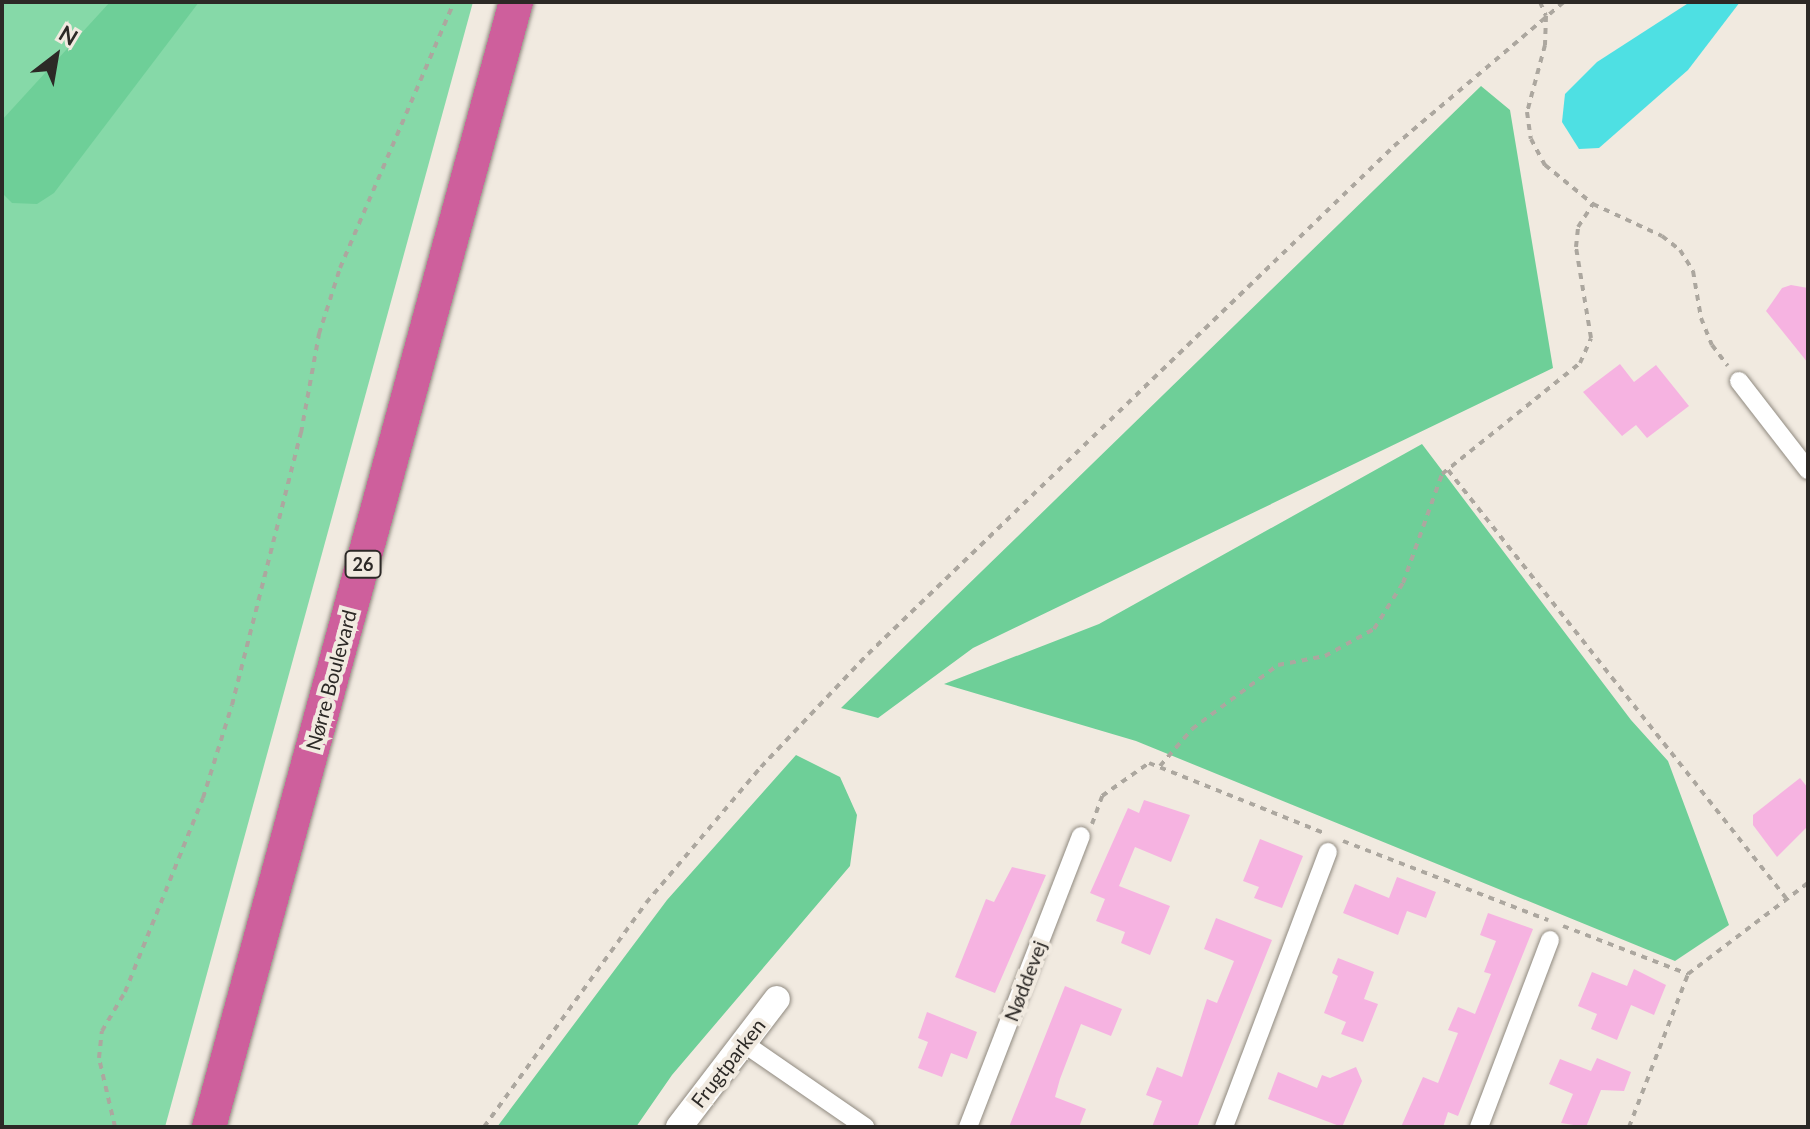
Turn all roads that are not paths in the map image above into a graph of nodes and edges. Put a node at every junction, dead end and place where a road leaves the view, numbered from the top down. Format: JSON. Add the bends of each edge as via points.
{"nodes":[{"id":1,"x":516,"y":2,"type":"edge"},
{"id":2,"x":1739,"y":381,"type":"road end"},
{"id":3,"x":1808,"y":470,"type":"edge"},
{"id":4,"x":1081,"y":836,"type":"road end"},
{"id":5,"x":1328,"y":852,"type":"dead end"},
{"id":6,"x":1550,"y":940,"type":"dead end"},
{"id":7,"x":777,"y":999,"type":"dead end"},
{"id":8,"x":742,"y":1042,"type":"junction"},
{"id":9,"x":209,"y":1127,"type":"edge"},
{"id":10,"x":679,"y":1127,"type":"edge"},
{"id":11,"x":865,"y":1127,"type":"edge"},
{"id":12,"x":968,"y":1127,"type":"edge"},
{"id":13,"x":1224,"y":1127,"type":"edge"},
{"id":14,"x":1479,"y":1127,"type":"edge"}],
"edges":[{"from":1,"to":9,"type":"highway","name":"Nørre Boulevard","number":"26"},
{"from":2,"to":3,"type":"street"},
{"from":4,"to":12,"type":"street","name":"Nøddevej"},
{"from":5,"to":13,"type":"street"},
{"from":6,"to":14,"type":"street"},
{"from":7,"to":8,"type":"street","name":"Frugtparken"},
{"from":8,"to":10,"type":"street","name":"Frugtparken"},
{"from":8,"to":11,"type":"street"}]}
